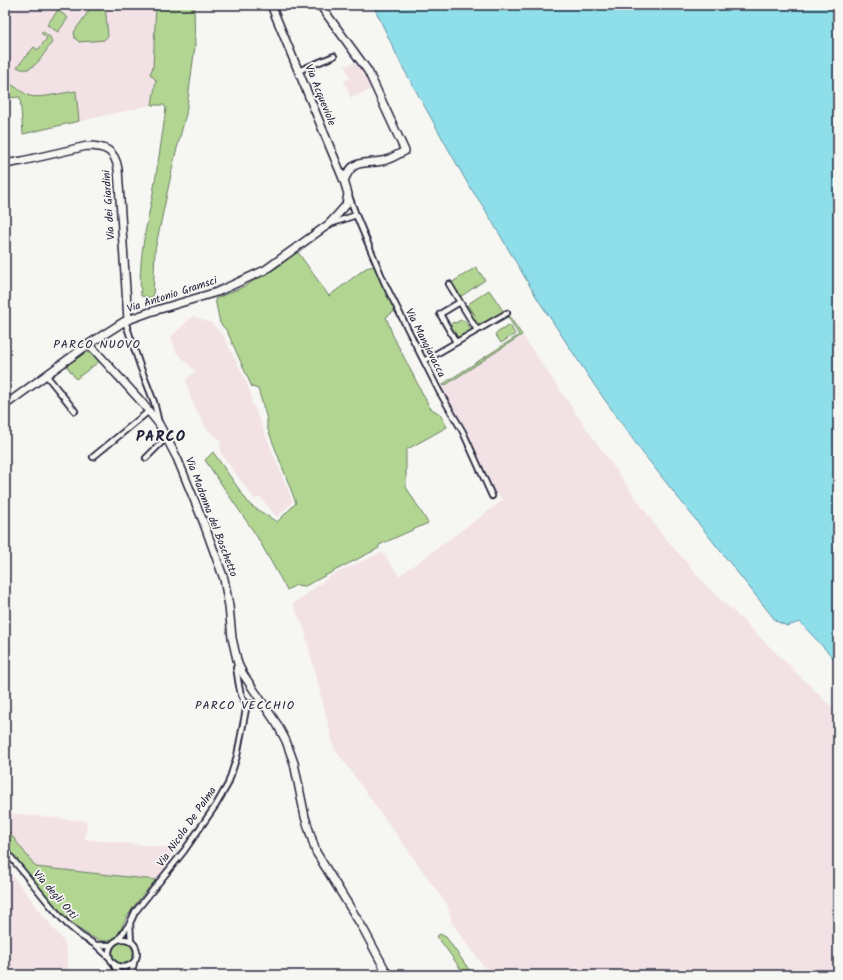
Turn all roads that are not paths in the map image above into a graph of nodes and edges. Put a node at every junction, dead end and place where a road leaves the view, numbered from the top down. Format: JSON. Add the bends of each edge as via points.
{"nodes":[{"id":1,"x":271,"y":5,"type":"edge"},
{"id":2,"x":320,"y":5,"type":"edge"},
{"id":3,"x":334,"y":56,"type":"dead end"},
{"id":4,"x":298,"y":72,"type":"junction"},
{"id":5,"x":5,"y":164,"type":"edge"},
{"id":6,"x":344,"y":181,"type":"junction"},
{"id":7,"x":348,"y":194,"type":"junction"},
{"id":8,"x":356,"y":215,"type":"junction"},
{"id":9,"x":329,"y":224,"type":"junction"},
{"id":10,"x":449,"y":284,"type":"dead end"},
{"id":11,"x":460,"y":302,"type":"junction"},
{"id":12,"x":507,"y":313,"type":"dead end"},
{"id":13,"x":127,"y":323,"type":"junction"},
{"id":14,"x":477,"y":330,"type":"junction"},
{"id":15,"x":456,"y":342,"type":"junction"},
{"id":16,"x":89,"y":344,"type":"junction"},
{"id":17,"x":424,"y":361,"type":"junction"},
{"id":18,"x":46,"y":375,"type":"junction"},
{"id":19,"x":5,"y":405,"type":"edge"},
{"id":20,"x":75,"y":411,"type":"dead end"},
{"id":21,"x":149,"y":411,"type":"junction"},
{"id":22,"x":159,"y":424,"type":"junction"},
{"id":23,"x":166,"y":438,"type":"junction"},
{"id":24,"x":93,"y":457,"type":"dead end"},
{"id":25,"x":146,"y":458,"type":"dead end"},
{"id":26,"x":492,"y":496,"type":"dead end"},
{"id":27,"x":238,"y":664,"type":"junction"},
{"id":28,"x":263,"y":703,"type":"junction"},
{"id":29,"x":247,"y":704,"type":"junction"},
{"id":30,"x":5,"y":850,"type":"edge"},
{"id":31,"x":342,"y":894,"type":"junction"},
{"id":32,"x":130,"y":923,"type":"junction"},
{"id":33,"x":118,"y":940,"type":"junction"},
{"id":34,"x":131,"y":942,"type":"junction"},
{"id":35,"x":96,"y":945,"type":"junction"},
{"id":36,"x":111,"y":945,"type":"junction"},
{"id":37,"x":109,"y":957,"type":"junction"},
{"id":38,"x":134,"y":962,"type":"junction"},
{"id":39,"x":114,"y":965,"type":"junction"},
{"id":40,"x":119,"y":975,"type":"edge"},
{"id":41,"x":131,"y":975,"type":"edge"},
{"id":42,"x":388,"y":975,"type":"edge"},
{"id":43,"x":393,"y":975,"type":"edge"}],
"edges":[{"from":1,"to":4,"type":"main road","name":"Via Acqueviole"},
{"from":2,"to":6,"type":"main road","via":[[368,71],[405,151],[384,161],[353,166]]},
{"from":3,"to":4,"type":"street"},
{"from":4,"to":6,"type":"main road","name":"Via Acqueviole"},
{"from":5,"to":13,"type":"main road","name":"Via dei Giardini","via":[[87,146],[97,146],[113,154],[118,169]]},
{"from":6,"to":7,"type":"main road","name":"Via Acqueviole"},
{"from":7,"to":8,"type":"street","name":"Via Mangiavacca"},
{"from":7,"to":9,"type":"main road","name":"Via Antonio Gramsci","via":[[346,205]]},
{"from":8,"to":9,"type":"street","name":"Via Antonio Gramsci"},
{"from":8,"to":17,"type":"street","name":"Via Mangiavacca","via":[[385,284]]},
{"from":9,"to":13,"type":"main road","name":"Via Antonio Gramsci","via":[[265,270],[242,282],[150,312]]},
{"from":10,"to":11,"type":"street"},
{"from":11,"to":14,"type":"street"},
{"from":11,"to":15,"type":"street","via":[[440,314]]},
{"from":12,"to":14,"type":"street"},
{"from":13,"to":16,"type":"main road","name":"Via Antonio Gramsci"},
{"from":13,"to":22,"type":"street"},
{"from":14,"to":15,"type":"street"},
{"from":15,"to":17,"type":"street"},
{"from":16,"to":18,"type":"main road","name":"Via Antonio Gramsci"},
{"from":16,"to":21,"type":"main road","name":"Via Madonna del Boschetto"},
{"from":17,"to":26,"type":"street","name":"Via Mangiavacca","via":[[463,432]]},
{"from":18,"to":19,"type":"main road","name":"Via Antonio Gramsci"},
{"from":18,"to":20,"type":"street"},
{"from":21,"to":22,"type":"main road","name":"Via Madonna del Boschetto"},
{"from":21,"to":24,"type":"street"},
{"from":22,"to":23,"type":"main road","name":"Via Madonna del Boschetto"},
{"from":23,"to":25,"type":"street"},
{"from":23,"to":27,"type":"main road","name":"Via Madonna del Boschetto","via":[[177,458],[221,570]]},
{"from":27,"to":28,"type":"main road","name":"Via Madonna del Boschetto"},
{"from":27,"to":29,"type":"street","via":[[236,668],[240,693]]},
{"from":28,"to":29,"type":"street"},
{"from":28,"to":31,"type":"main road","name":"Via Madonna del Boschetto","via":[[291,753],[305,817],[316,852]]},
{"from":29,"to":32,"type":"street","name":"Via Nicola De Palma","via":[[237,756],[228,784],[184,851],[135,912]]},
{"from":30,"to":35,"type":"street","name":"Via degli Orti","via":[[67,924]]},
{"from":31,"to":42,"type":"main road","name":"Via Madonna del Boschetto"},
{"from":31,"to":43,"type":"main road","name":"Via Madonna del Boschetto","via":[[368,929]]},
{"from":32,"to":33,"type":"street","name":"Via Nicola De Palma"},
{"from":32,"to":34,"type":"street"},
{"from":33,"to":34,"type":"street"},
{"from":33,"to":36,"type":"street"},
{"from":34,"to":38,"type":"street","via":[[137,954]]},
{"from":35,"to":36,"type":"street"},
{"from":35,"to":37,"type":"street","name":"Via degli Orti"},
{"from":36,"to":37,"type":"street"},
{"from":37,"to":39,"type":"street"},
{"from":38,"to":39,"type":"street","via":[[122,968]]},
{"from":38,"to":41,"type":"street"},
{"from":39,"to":40,"type":"street"}]}
